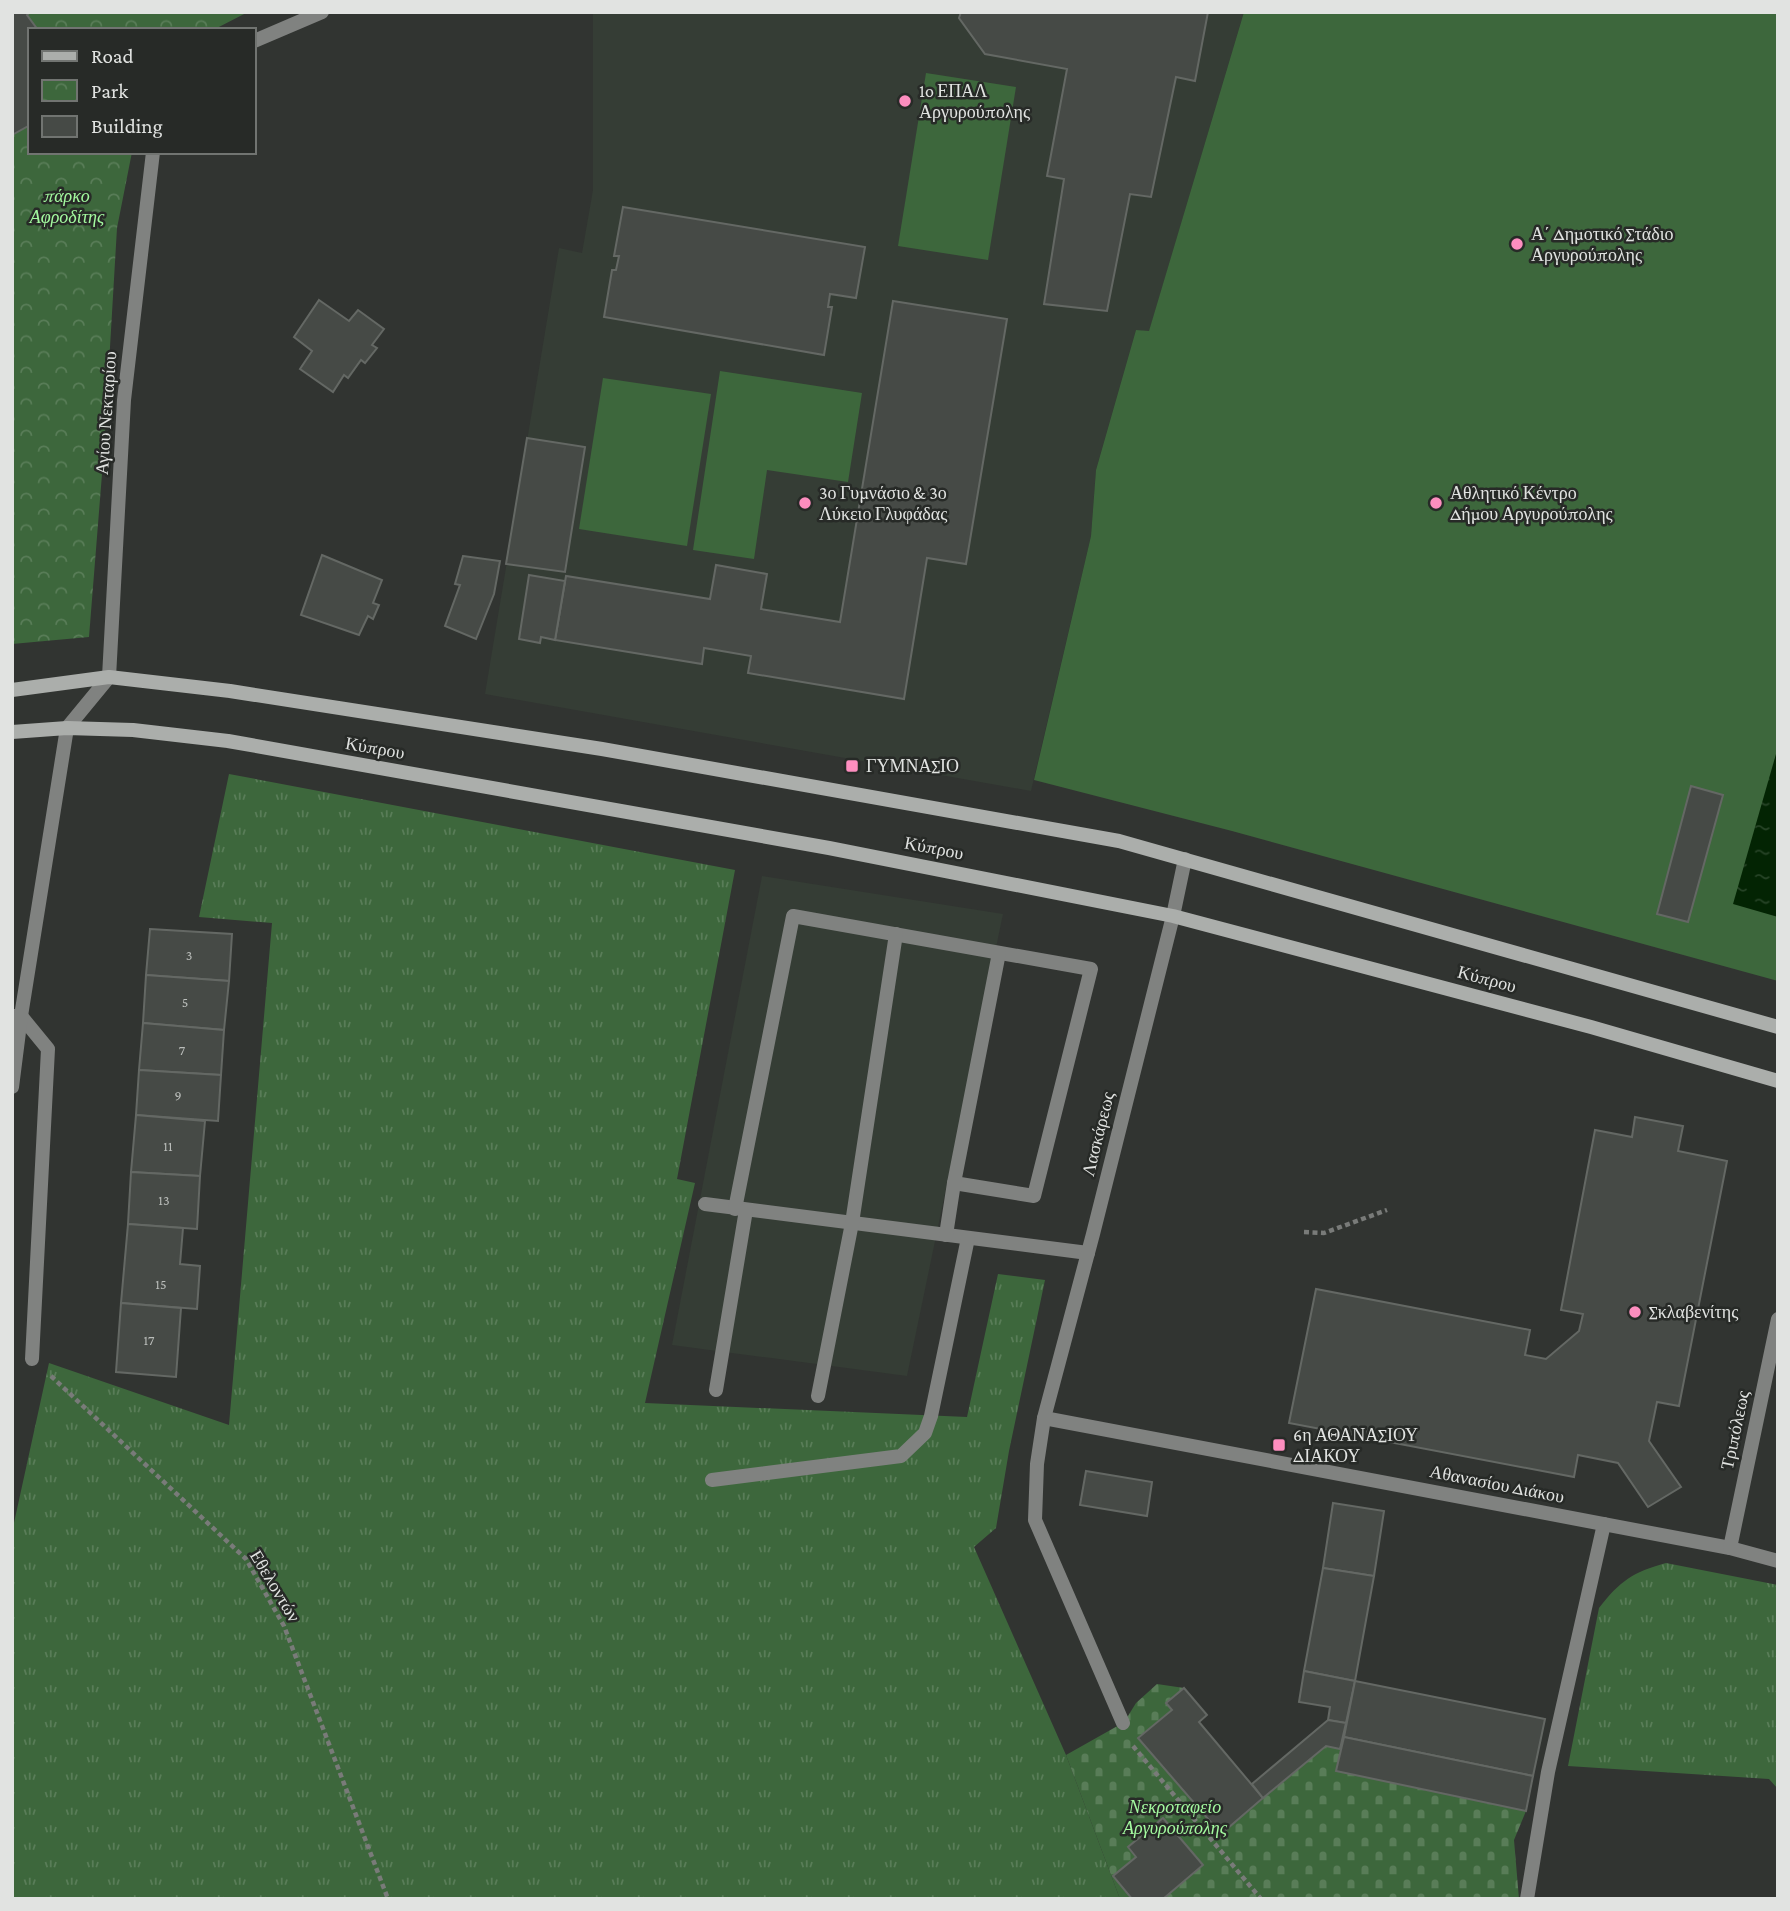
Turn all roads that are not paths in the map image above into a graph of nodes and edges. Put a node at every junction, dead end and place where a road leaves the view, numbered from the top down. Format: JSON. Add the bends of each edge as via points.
{"nodes":[{"id":1,"x":322,"y":12,"type":"edge"},
{"id":2,"x":256,"y":40,"type":"edge"},
{"id":3,"x":153,"y":154,"type":"edge"},
{"id":4,"x":109,"y":677,"type":"junction"},
{"id":5,"x":12,"y":690,"type":"edge"},
{"id":6,"x":67,"y":729,"type":"junction"},
{"id":7,"x":12,"y":732,"type":"edge"},
{"id":8,"x":1185,"y":859,"type":"junction"},
{"id":9,"x":1173,"y":916,"type":"junction"},
{"id":10,"x":896,"y":934,"type":"junction"},
{"id":11,"x":999,"y":953,"type":"junction"},
{"id":12,"x":17,"y":1016,"type":"edge"},
{"id":13,"x":1778,"y":1027,"type":"edge"},
{"id":14,"x":1778,"y":1082,"type":"edge"},
{"id":15,"x":12,"y":1087,"type":"edge"},
{"id":16,"x":954,"y":1183,"type":"junction"},
{"id":17,"x":705,"y":1205,"type":"dead end"},
{"id":18,"x":741,"y":1209,"type":"junction"},
{"id":19,"x":852,"y":1223,"type":"junction"},
{"id":20,"x":947,"y":1236,"type":"junction"},
{"id":21,"x":968,"y":1238,"type":"junction"},
{"id":22,"x":1088,"y":1253,"type":"junction"},
{"id":23,"x":1778,"y":1319,"type":"edge"},
{"id":24,"x":32,"y":1359,"type":"road end"},
{"id":25,"x":716,"y":1390,"type":"dead end"},
{"id":26,"x":818,"y":1396,"type":"dead end"},
{"id":27,"x":1044,"y":1418,"type":"junction"},
{"id":28,"x":712,"y":1480,"type":"dead end"},
{"id":29,"x":1604,"y":1524,"type":"junction"},
{"id":30,"x":1730,"y":1548,"type":"junction"},
{"id":31,"x":1778,"y":1561,"type":"edge"},
{"id":32,"x":1123,"y":1723,"type":"road end"},
{"id":33,"x":1527,"y":1899,"type":"edge"}],
"edges":[{"from":1,"to":2,"type":"street"},
{"from":3,"to":4,"type":"street","name":"Αγίου Νεκταρίου","via":[[124,400]]},
{"from":4,"to":5,"type":"main road","name":"Κύπρου"},
{"from":4,"to":6,"type":"street"},
{"from":4,"to":8,"type":"main road","name":"Κύπρου","via":[[230,691],[602,749],[1119,841]]},
{"from":6,"to":7,"type":"main road","name":"Κύπρου"},
{"from":6,"to":9,"type":"main road","name":"Κύπρου","via":[[133,730],[242,744],[829,848]]},
{"from":6,"to":12,"type":"street"},
{"from":8,"to":9,"type":"street","name":"Λασκάρεως"},
{"from":8,"to":13,"type":"main road","name":"Κύπρου"},
{"from":9,"to":14,"type":"main road","name":"Κύπρου","via":[[1591,1027]]},
{"from":9,"to":22,"type":"street","name":"Λασκάρεως"},
{"from":10,"to":11,"type":"street"},
{"from":10,"to":18,"type":"street","via":[[793,916]]},
{"from":10,"to":19,"type":"street"},
{"from":11,"to":16,"type":"street"},
{"from":11,"to":16,"type":"street","via":[[1091,970],[1034,1196]]},
{"from":12,"to":15,"type":"street"},
{"from":12,"to":24,"type":"street","via":[[48,1049]]},
{"from":16,"to":20,"type":"street"},
{"from":17,"to":18,"type":"street"},
{"from":18,"to":19,"type":"street"},
{"from":18,"to":25,"type":"street"},
{"from":19,"to":20,"type":"street"},
{"from":19,"to":26,"type":"street"},
{"from":20,"to":21,"type":"street"},
{"from":21,"to":22,"type":"street"},
{"from":21,"to":28,"type":"street","via":[[931,1416],[925,1433],[901,1456]]},
{"from":22,"to":27,"type":"street","name":"Λασκάρεως"},
{"from":23,"to":30,"type":"street","name":"Τριπόλεως"},
{"from":27,"to":29,"type":"street","name":"Αθανασίου Διάκου"},
{"from":27,"to":32,"type":"street","name":"Λασκάρεως","via":[[1035,1520]]},
{"from":29,"to":30,"type":"street","name":"Αθανασίου Διάκου"},
{"from":29,"to":33,"type":"street","via":[[1548,1772]]},
{"from":30,"to":31,"type":"street","name":"Αθανασίου Διάκου"}]}
